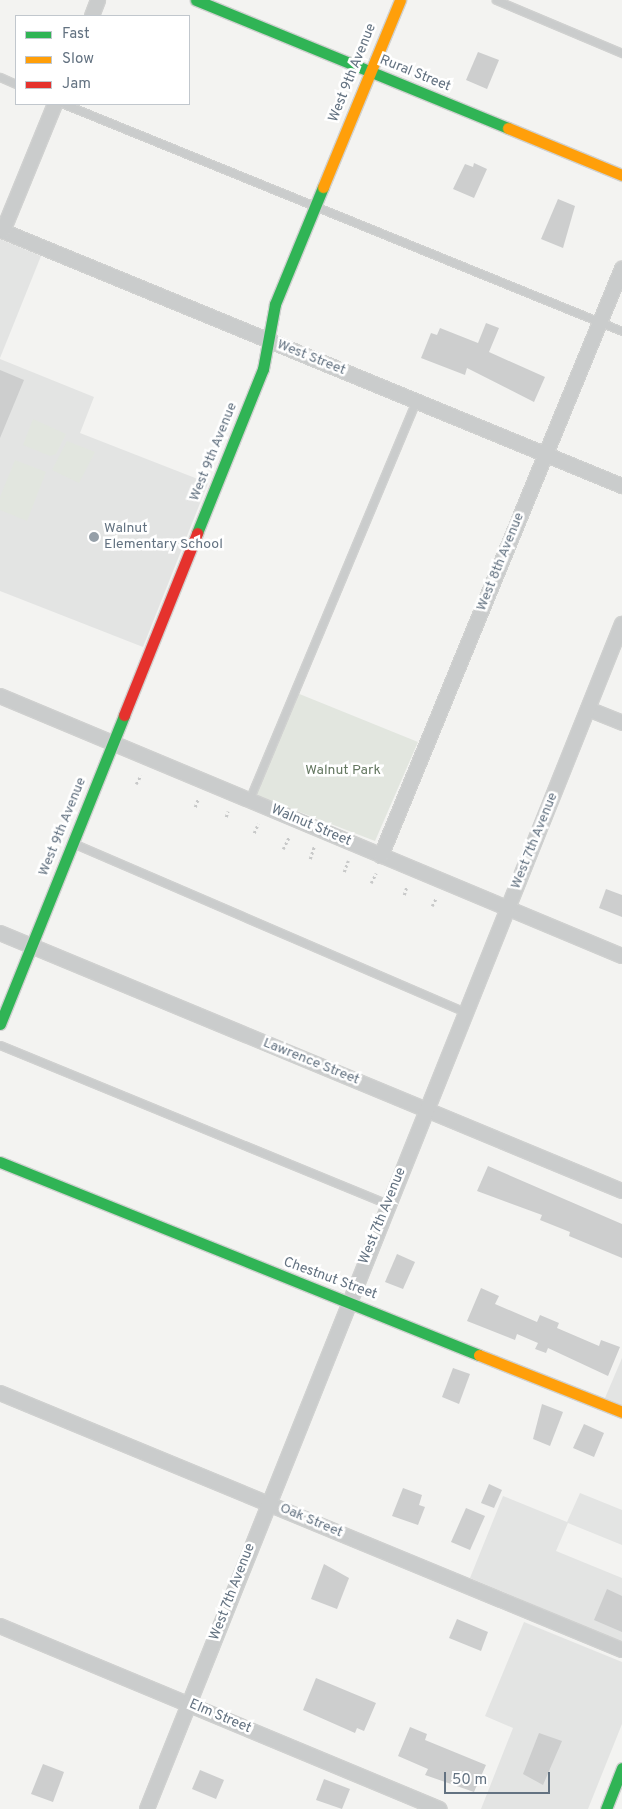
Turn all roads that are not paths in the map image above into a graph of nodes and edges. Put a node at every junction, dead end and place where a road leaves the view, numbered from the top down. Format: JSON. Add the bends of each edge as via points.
{"nodes":[{"id":1,"x":98,"y":0,"type":"edge"},
{"id":2,"x":196,"y":0,"type":"edge"},
{"id":3,"x":400,"y":0,"type":"edge"},
{"id":4,"x":496,"y":0,"type":"edge"},
{"id":5,"x":92,"y":15,"type":"edge"},
{"id":6,"x":622,"y":52,"type":"edge"},
{"id":7,"x":370,"y":72,"type":"junction"},
{"id":8,"x":0,"y":77,"type":"edge"},
{"id":9,"x":15,"y":84,"type":"edge"},
{"id":10,"x":55,"y":105,"type":"edge"},
{"id":11,"x":66,"y":105,"type":"edge"},
{"id":12,"x":622,"y":175,"type":"edge"},
{"id":13,"x":314,"y":207,"type":"junction"},
{"id":14,"x":1,"y":231,"type":"edge"},
{"id":15,"x":622,"y":269,"type":"edge"},
{"id":16,"x":600,"y":322,"type":"junction"},
{"id":17,"x":622,"y":331,"type":"edge"},
{"id":18,"x":271,"y":341,"type":"junction"},
{"id":19,"x":416,"y":401,"type":"junction"},
{"id":20,"x":545,"y":454,"type":"junction"},
{"id":21,"x":622,"y":486,"type":"edge"},
{"id":22,"x":622,"y":624,"type":"edge"},
{"id":23,"x":0,"y":696,"type":"edge"},
{"id":24,"x":588,"y":709,"type":"junction"},
{"id":25,"x":622,"y":723,"type":"edge"},
{"id":26,"x":113,"y":744,"type":"junction"},
{"id":27,"x":249,"y":800,"type":"junction"},
{"id":28,"x":72,"y":843,"type":"junction"},
{"id":29,"x":381,"y":856,"type":"junction"},
{"id":30,"x":507,"y":909,"type":"junction"},
{"id":31,"x":0,"y":933,"type":"edge"},
{"id":32,"x":31,"y":946,"type":"junction"},
{"id":33,"x":622,"y":956,"type":"edge"},
{"id":34,"x":465,"y":1012,"type":"junction"},
{"id":35,"x":0,"y":1024,"type":"edge"},
{"id":36,"x":0,"y":1045,"type":"edge"},
{"id":37,"x":426,"y":1109,"type":"junction"},
{"id":38,"x":0,"y":1162,"type":"edge"},
{"id":39,"x":622,"y":1191,"type":"edge"},
{"id":40,"x":388,"y":1204,"type":"junction"},
{"id":41,"x":350,"y":1302,"type":"junction"},
{"id":42,"x":0,"y":1393,"type":"edge"},
{"id":43,"x":622,"y":1412,"type":"edge"},
{"id":44,"x":268,"y":1502,"type":"junction"},
{"id":45,"x":0,"y":1626,"type":"edge"},
{"id":46,"x":622,"y":1650,"type":"edge"},
{"id":47,"x":189,"y":1704,"type":"junction"},
{"id":48,"x":622,"y":1768,"type":"edge"},
{"id":49,"x":147,"y":1809,"type":"edge"},
{"id":50,"x":440,"y":1809,"type":"edge"},
{"id":51,"x":606,"y":1809,"type":"edge"}],
"edges":[{"from":1,"to":5,"type":"street"},
{"from":2,"to":7,"type":"street","name":"Rural Street"},
{"from":3,"to":7,"type":"street","name":"West 9th Avenue"},
{"from":4,"to":6,"type":"lane"},
{"from":7,"to":12,"type":"street","name":"Rural Street"},
{"from":7,"to":13,"type":"street","name":"West 9th Avenue"},
{"from":8,"to":9,"type":"lane"},
{"from":10,"to":14,"type":"street"},
{"from":11,"to":13,"type":"lane"},
{"from":13,"to":16,"type":"lane"},
{"from":13,"to":18,"type":"street","name":"West 9th Avenue","via":[[274,304]]},
{"from":14,"to":18,"type":"street","name":"West Street"},
{"from":15,"to":16,"type":"street","name":"West 8th Avenue"},
{"from":16,"to":17,"type":"lane"},
{"from":16,"to":20,"type":"street","name":"West 8th Avenue"},
{"from":18,"to":19,"type":"street","name":"West Street"},
{"from":18,"to":26,"type":"street","name":"West 9th Avenue"},
{"from":19,"to":20,"type":"street","name":"West Street"},
{"from":19,"to":27,"type":"lane"},
{"from":20,"to":21,"type":"street","name":"West Street"},
{"from":20,"to":29,"type":"street","name":"West 8th Avenue"},
{"from":22,"to":24,"type":"street","name":"West 7th Avenue"},
{"from":23,"to":26,"type":"street","name":"Walnut Street"},
{"from":24,"to":25,"type":"street"},
{"from":24,"to":30,"type":"street","name":"West 7th Avenue"},
{"from":26,"to":27,"type":"street","name":"Walnut Street"},
{"from":26,"to":28,"type":"street","name":"West 9th Avenue"},
{"from":27,"to":29,"type":"street","name":"Walnut Street"},
{"from":28,"to":32,"type":"street","name":"West 9th Avenue"},
{"from":28,"to":34,"type":"lane"},
{"from":29,"to":30,"type":"street","name":"Walnut Street"},
{"from":30,"to":33,"type":"street","name":"Walnut Street"},
{"from":30,"to":34,"type":"street","name":"West 7th Avenue"},
{"from":31,"to":32,"type":"street","name":"Lawrence Street"},
{"from":32,"to":35,"type":"street","name":"West 9th Avenue"},
{"from":32,"to":37,"type":"street","name":"Lawrence Street"},
{"from":34,"to":37,"type":"street","name":"West 7th Avenue"},
{"from":36,"to":40,"type":"lane"},
{"from":37,"to":39,"type":"street","name":"Lawrence Street"},
{"from":37,"to":40,"type":"street","name":"West 7th Avenue"},
{"from":38,"to":41,"type":"street","name":"Chestnut Street","via":[[327,1297]]},
{"from":40,"to":41,"type":"street","name":"West 7th Avenue"},
{"from":41,"to":43,"type":"street","name":"Chestnut Street"},
{"from":41,"to":44,"type":"street","name":"West 7th Avenue"},
{"from":42,"to":44,"type":"street","name":"Oak Street"},
{"from":44,"to":46,"type":"street","name":"Oak Street"},
{"from":44,"to":47,"type":"street","name":"West 7th Avenue"},
{"from":45,"to":47,"type":"street","name":"Elm Street"},
{"from":47,"to":49,"type":"street","name":"West 7th Avenue"},
{"from":47,"to":50,"type":"street","name":"Elm Street"},
{"from":48,"to":51,"type":"street"}]}
